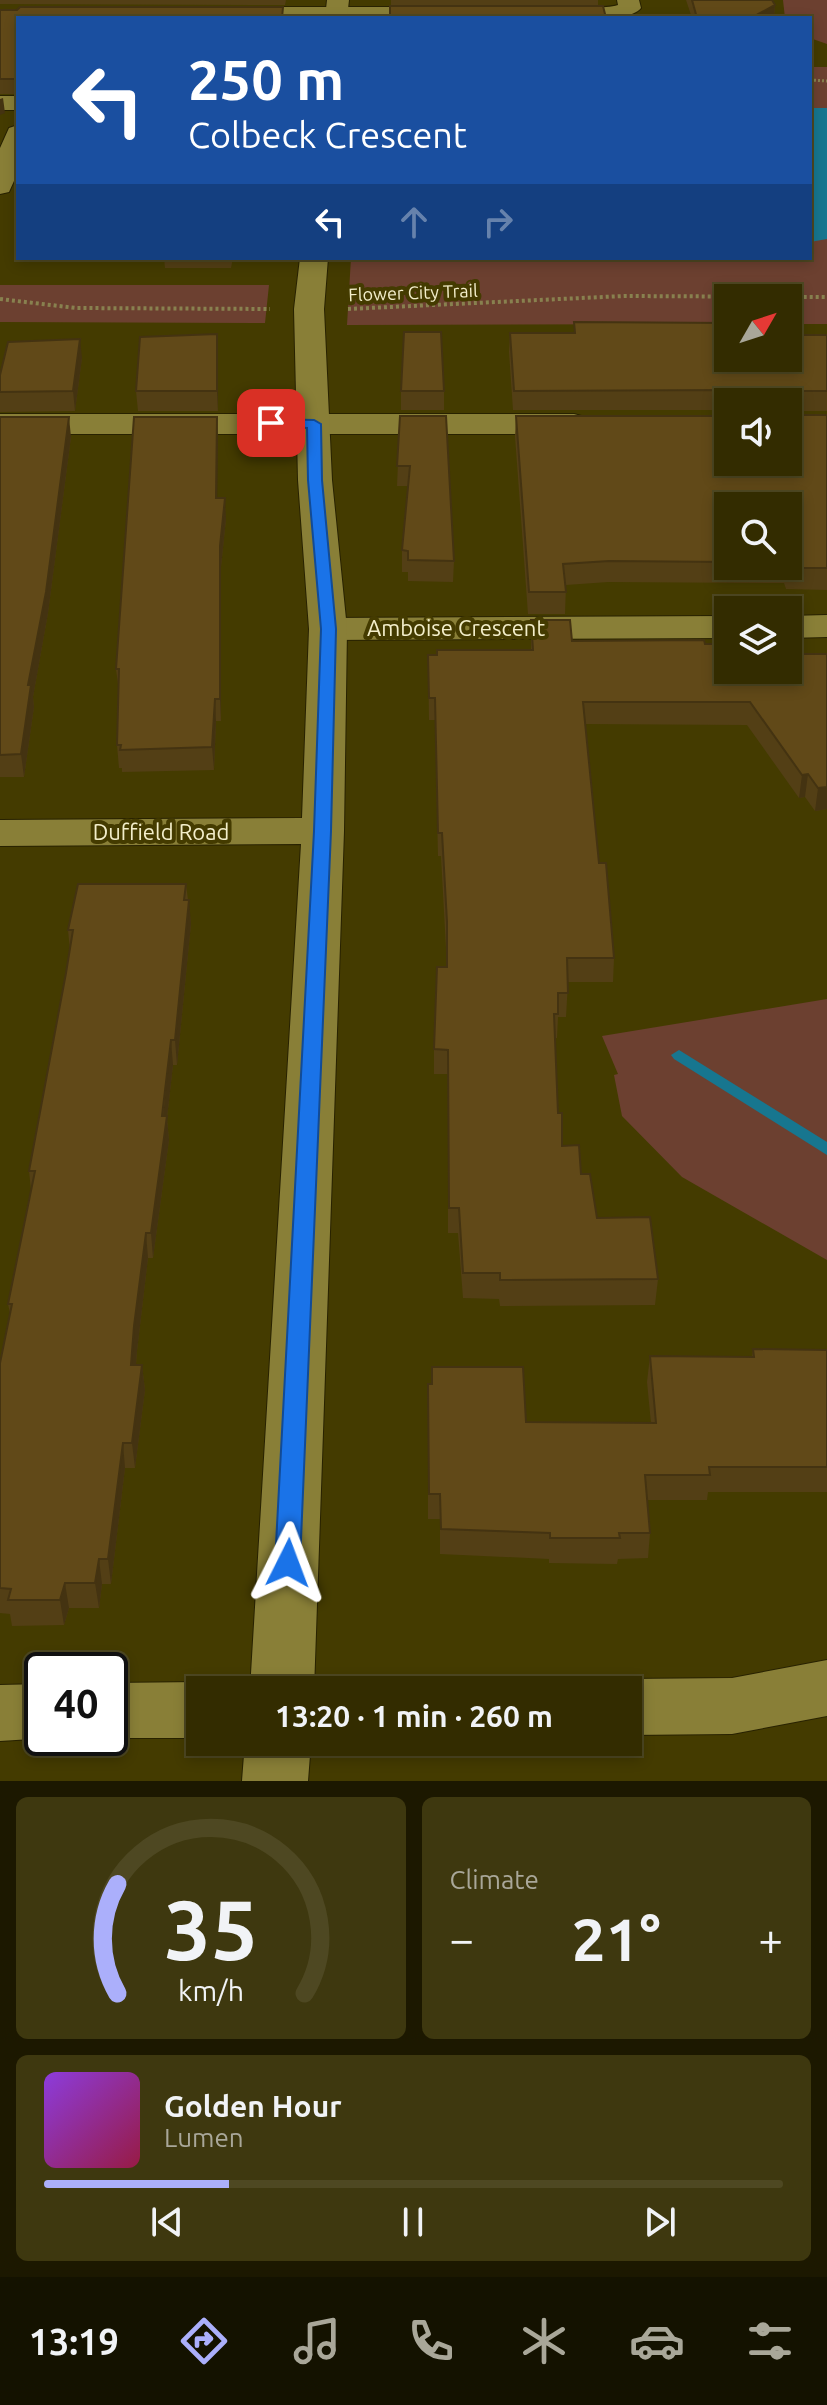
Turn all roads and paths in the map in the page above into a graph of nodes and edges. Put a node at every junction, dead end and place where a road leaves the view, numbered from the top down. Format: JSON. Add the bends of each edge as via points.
{"nodes":[{"id":1,"x":628,"y":0,"type":"edge"},
{"id":2,"x":337,"y":10,"type":"edge"},
{"id":3,"x":203,"y":14,"type":"edge"},
{"id":4,"x":470,"y":14,"type":"edge"},
{"id":5,"x":516,"y":15,"type":"edge"},
{"id":6,"x":16,"y":139,"type":"edge"},
{"id":7,"x":0,"y":186,"type":"edge"},
{"id":8,"x":314,"y":260,"type":"edge"},
{"id":9,"x":827,"y":297,"type":"edge"},
{"id":10,"x":0,"y":299,"type":"edge"},
{"id":11,"x":309,"y":309,"type":"junction"},
{"id":12,"x":0,"y":424,"type":"edge"},
{"id":13,"x":314,"y":424,"type":"junction"},
{"id":14,"x":600,"y":424,"type":"edge"},
{"id":15,"x":827,"y":626,"type":"edge"},
{"id":16,"x":714,"y":627,"type":"edge"},
{"id":17,"x":802,"y":627,"type":"edge"},
{"id":18,"x":328,"y":629,"type":"junction"},
{"id":19,"x":323,"y":831,"type":"junction"},
{"id":20,"x":0,"y":833,"type":"edge"},
{"id":21,"x":283,"y":1676,"type":"edge"},
{"id":22,"x":827,"y":1688,"type":"edge"},
{"id":23,"x":642,"y":1707,"type":"edge"},
{"id":24,"x":186,"y":1710,"type":"edge"},
{"id":25,"x":128,"y":1711,"type":"edge"},
{"id":26,"x":24,"y":1712,"type":"edge"},
{"id":27,"x":0,"y":1713,"type":"edge"},
{"id":28,"x":277,"y":1756,"type":"edge"},
{"id":29,"x":275,"y":1781,"type":"edge"}],
"edges":[{"from":1,"to":5,"type":"street","via":[[630,8],[608,16]]},
{"from":2,"to":3,"type":"street"},
{"from":2,"to":4,"type":"street"},
{"from":6,"to":7,"type":"street"},
{"from":8,"to":11,"type":"street"},
{"from":9,"to":11,"type":"path","name":"Flower City Trail","via":[[624,296]]},
{"from":10,"to":11,"type":"path","name":"Flower City Trail","via":[[76,308]]},
{"from":11,"to":13,"type":"street"},
{"from":12,"to":13,"type":"street"},
{"from":13,"to":14,"type":"street"},
{"from":13,"to":18,"type":"street"},
{"from":15,"to":17,"type":"street"},
{"from":16,"to":18,"type":"street","name":"Amboise Crescent"},
{"from":18,"to":19,"type":"street"},
{"from":19,"to":20,"type":"street","name":"Duffield Road"},
{"from":19,"to":21,"type":"street"},
{"from":22,"to":23,"type":"street","via":[[732,1706]]},
{"from":24,"to":25,"type":"street"},
{"from":26,"to":27,"type":"street"},
{"from":28,"to":29,"type":"street"}]}
